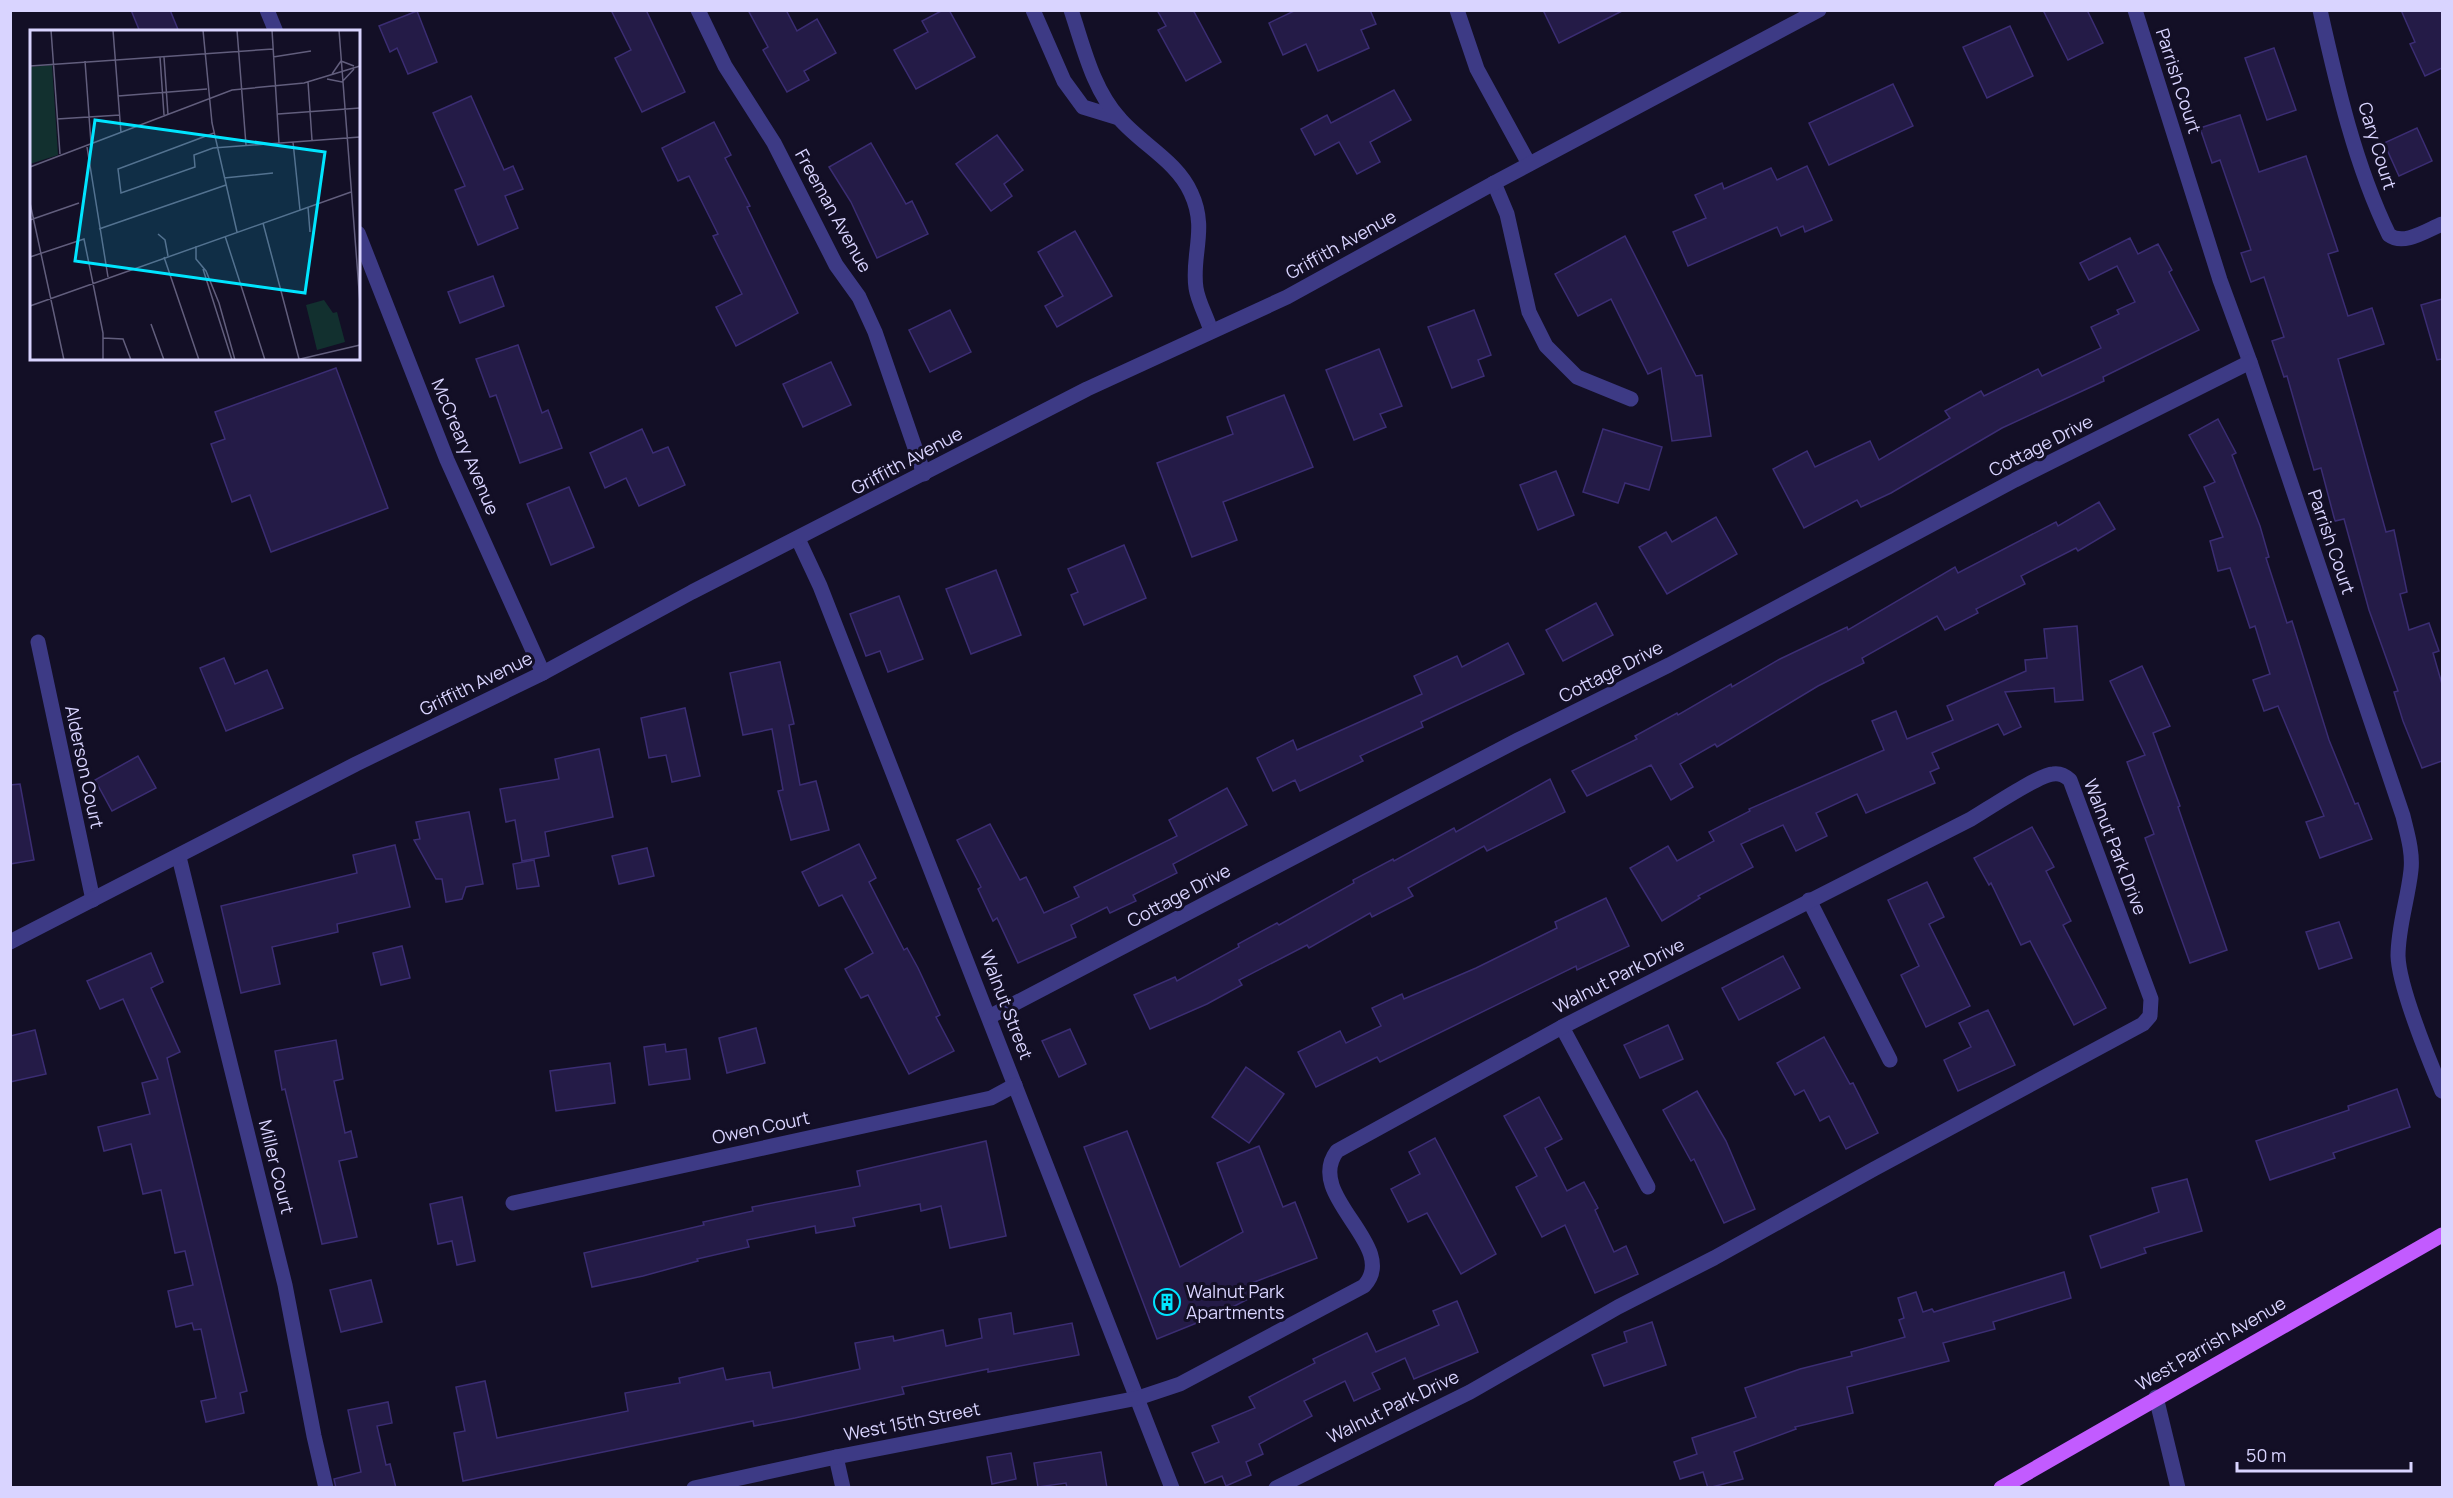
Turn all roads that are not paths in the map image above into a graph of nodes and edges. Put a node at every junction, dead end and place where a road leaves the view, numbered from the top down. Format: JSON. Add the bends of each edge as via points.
{"nodes":[{"id":1,"x":267,"y":10,"type":"edge"},
{"id":2,"x":698,"y":10,"type":"edge"},
{"id":3,"x":1033,"y":10,"type":"edge"},
{"id":4,"x":1071,"y":10,"type":"edge"},
{"id":5,"x":1457,"y":10,"type":"edge"},
{"id":6,"x":1819,"y":10,"type":"edge"},
{"id":7,"x":2135,"y":10,"type":"edge"},
{"id":8,"x":2320,"y":10,"type":"edge"},
{"id":9,"x":275,"y":30,"type":"edge"},
{"id":10,"x":1119,"y":118,"type":"junction"},
{"id":11,"x":1529,"y":164,"type":"junction"},
{"id":12,"x":1494,"y":183,"type":"junction"},
{"id":13,"x":2442,"y":224,"type":"edge"},
{"id":14,"x":360,"y":237,"type":"edge"},
{"id":15,"x":1211,"y":331,"type":"junction"},
{"id":16,"x":2250,"y":362,"type":"junction"},
{"id":17,"x":1630,"y":399,"type":"dead end"},
{"id":18,"x":924,"y":474,"type":"junction"},
{"id":19,"x":798,"y":539,"type":"junction"},
{"id":20,"x":38,"y":642,"type":"dead end"},
{"id":21,"x":543,"y":673,"type":"junction"},
{"id":22,"x":179,"y":857,"type":"junction"},
{"id":23,"x":93,"y":900,"type":"junction"},
{"id":24,"x":1809,"y":900,"type":"junction"},
{"id":25,"x":10,"y":942,"type":"edge"},
{"id":26,"x":989,"y":1017,"type":"junction"},
{"id":27,"x":1562,"y":1027,"type":"junction"},
{"id":28,"x":1890,"y":1060,"type":"dead end"},
{"id":29,"x":1015,"y":1085,"type":"junction"},
{"id":30,"x":2442,"y":1091,"type":"edge"},
{"id":31,"x":1648,"y":1188,"type":"dead end"},
{"id":32,"x":513,"y":1203,"type":"dead end"},
{"id":33,"x":2442,"y":1235,"type":"edge"},
{"id":34,"x":2156,"y":1397,"type":"junction"},
{"id":35,"x":1138,"y":1398,"type":"junction"},
{"id":36,"x":836,"y":1457,"type":"junction"},
{"id":37,"x":326,"y":1488,"type":"edge"},
{"id":38,"x":694,"y":1488,"type":"edge"},
{"id":39,"x":843,"y":1488,"type":"edge"},
{"id":40,"x":1172,"y":1488,"type":"edge"},
{"id":41,"x":1276,"y":1488,"type":"edge"},
{"id":42,"x":2001,"y":1488,"type":"edge"},
{"id":43,"x":2178,"y":1488,"type":"edge"}],
"edges":[{"from":1,"to":9,"type":"street"},
{"from":2,"to":18,"type":"street","name":"Freeman Avenue","via":[[725,66],[774,143],[836,265],[859,297],[876,332]]},
{"from":3,"to":10,"type":"street","via":[[1064,81],[1083,107]]},
{"from":4,"to":10,"type":"street","via":[[1096,85]]},
{"from":5,"to":11,"type":"street","via":[[1477,69]]},
{"from":6,"to":11,"type":"street","name":"Griffith Avenue"},
{"from":7,"to":16,"type":"street","name":"Parrish Court","via":[[2220,280]]},
{"from":8,"to":13,"type":"street","name":"Cary Court","via":[[2370,196],[2389,235],[2404,240]]},
{"from":10,"to":15,"type":"street","via":[[1179,173],[1191,193],[1200,234],[1196,287]]},
{"from":11,"to":12,"type":"street","name":"Griffith Avenue"},
{"from":12,"to":15,"type":"street","name":"Griffith Avenue","via":[[1287,297]]},
{"from":12,"to":17,"type":"street","via":[[1508,214],[1529,312],[1546,346],[1577,377]]},
{"from":14,"to":21,"type":"street","name":"McCreary Avenue","via":[[447,460]]},
{"from":15,"to":18,"type":"street","name":"Griffith Avenue","via":[[1087,388]]},
{"from":16,"to":26,"type":"street","name":"Cottage Drive","via":[[2015,480],[1669,665]]},
{"from":16,"to":30,"type":"street","name":"Parrish Court","via":[[2403,816],[2411,868],[2398,959]]},
{"from":18,"to":19,"type":"street","name":"Griffith Avenue"},
{"from":19,"to":21,"type":"street","name":"Griffith Avenue"},
{"from":19,"to":26,"type":"street","name":"Walnut Street"},
{"from":20,"to":23,"type":"street","name":"Alderson Court"},
{"from":21,"to":22,"type":"street","name":"Griffith Avenue","via":[[356,764]]},
{"from":22,"to":23,"type":"street","name":"Griffith Avenue"},
{"from":22,"to":37,"type":"street","name":"Miller Court","via":[[285,1285]]},
{"from":23,"to":25,"type":"street","name":"Griffith Avenue"},
{"from":24,"to":27,"type":"street","name":"Walnut Park Drive"},
{"from":24,"to":28,"type":"street"},
{"from":24,"to":41,"type":"street","name":"Walnut Park Drive","via":[[1971,819],[2051,773],[2062,774],[2076,792],[2141,968],[2151,999],[2150,1016],[2143,1024],[1714,1258],[1618,1306],[1470,1392]]},
{"from":26,"to":29,"type":"street","name":"Walnut Street"},
{"from":27,"to":31,"type":"street"},
{"from":27,"to":35,"type":"street","name":"Walnut Park Drive","via":[[1370,1131],[1337,1152],[1329,1162],[1332,1189],[1369,1253],[1371,1279],[1364,1286],[1180,1384]]},
{"from":29,"to":32,"type":"street","name":"Owen Court","via":[[991,1098]]},
{"from":29,"to":35,"type":"street","name":"Walnut Street"},
{"from":33,"to":34,"type":"main road","name":"West Parrish Avenue"},
{"from":34,"to":42,"type":"main road","name":"West Parrish Avenue"},
{"from":34,"to":43,"type":"street"},
{"from":35,"to":36,"type":"street","name":"West 15th Street"},
{"from":35,"to":40,"type":"street","name":"Walnut Street"},
{"from":36,"to":38,"type":"street","name":"West 15th Street"},
{"from":36,"to":39,"type":"street"}]}
